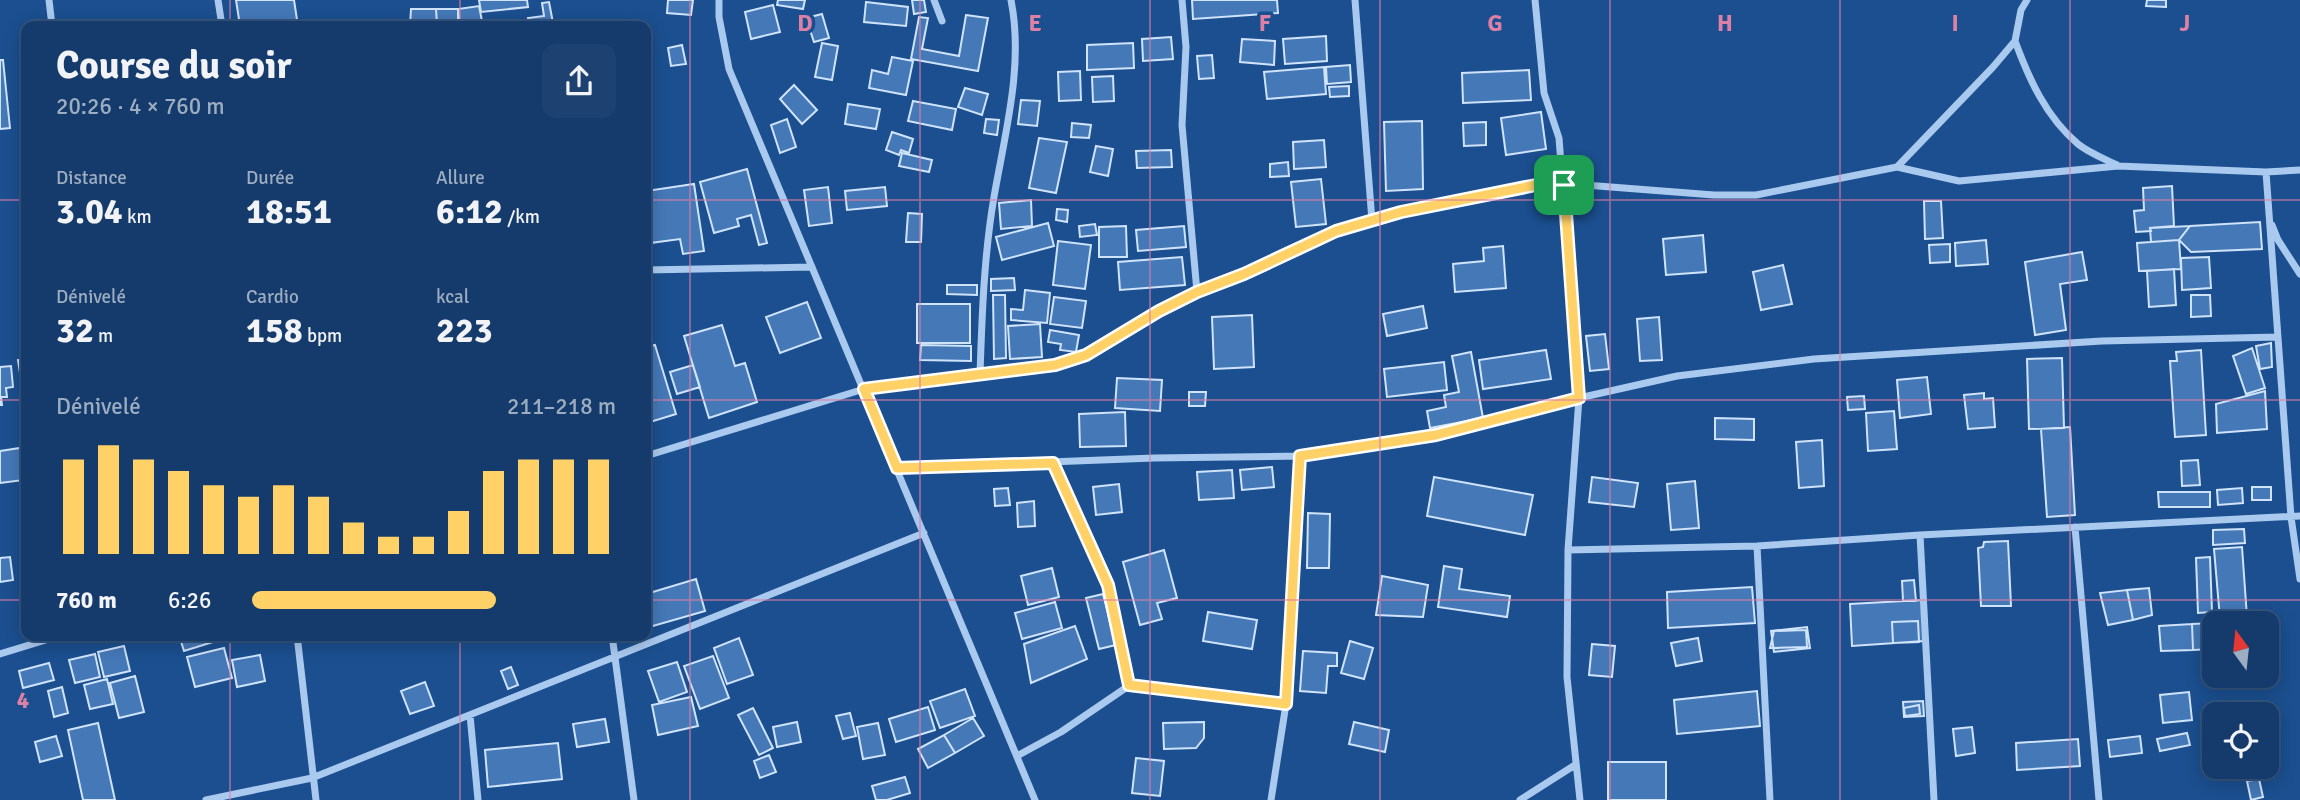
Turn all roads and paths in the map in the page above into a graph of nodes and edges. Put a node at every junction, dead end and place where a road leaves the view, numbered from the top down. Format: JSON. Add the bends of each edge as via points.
{"nodes":[{"id":1,"x":49,"y":0,"type":"edge"},
{"id":2,"x":218,"y":0,"type":"edge"},
{"id":3,"x":719,"y":0,"type":"edge"},
{"id":4,"x":934,"y":0,"type":"edge"},
{"id":5,"x":1011,"y":0,"type":"edge"},
{"id":6,"x":1182,"y":0,"type":"edge"},
{"id":7,"x":1355,"y":0,"type":"edge"},
{"id":8,"x":1535,"y":0,"type":"edge"},
{"id":9,"x":2027,"y":0,"type":"edge"},
{"id":10,"x":51,"y":21,"type":"edge"},
{"id":11,"x":221,"y":21,"type":"edge"},
{"id":12,"x":942,"y":21,"type":"dead end"},
{"id":13,"x":2015,"y":41,"type":"junction"},
{"id":14,"x":2118,"y":166,"type":"junction"},
{"id":15,"x":1897,"y":167,"type":"junction"},
{"id":16,"x":2300,"y":170,"type":"edge"},
{"id":17,"x":2266,"y":172,"type":"junction"},
{"id":18,"x":1564,"y":185,"type":"junction"},
{"id":19,"x":2269,"y":218,"type":"junction"},
{"id":20,"x":1372,"y":220,"type":"junction"},
{"id":21,"x":812,"y":267,"type":"junction"},
{"id":22,"x":651,"y":270,"type":"edge"},
{"id":23,"x":2300,"y":274,"type":"edge"},
{"id":24,"x":1197,"y":292,"type":"junction"},
{"id":25,"x":2278,"y":337,"type":"junction"},
{"id":26,"x":980,"y":374,"type":"junction"},
{"id":27,"x":864,"y":389,"type":"junction"},
{"id":28,"x":1579,"y":398,"type":"junction"},
{"id":29,"x":651,"y":454,"type":"edge"},
{"id":30,"x":1300,"y":456,"type":"junction"},
{"id":31,"x":1053,"y":463,"type":"junction"},
{"id":32,"x":897,"y":468,"type":"junction"},
{"id":33,"x":2300,"y":516,"type":"edge"},
{"id":34,"x":2291,"y":517,"type":"junction"},
{"id":35,"x":2075,"y":527,"type":"junction"},
{"id":36,"x":924,"y":533,"type":"junction"},
{"id":37,"x":1920,"y":535,"type":"junction"},
{"id":38,"x":1757,"y":546,"type":"junction"},
{"id":39,"x":1568,"y":550,"type":"junction"},
{"id":40,"x":2300,"y":579,"type":"edge"},
{"id":41,"x":42,"y":641,"type":"edge"},
{"id":42,"x":297,"y":641,"type":"edge"},
{"id":43,"x":612,"y":641,"type":"edge"},
{"id":44,"x":0,"y":654,"type":"edge"},
{"id":45,"x":614,"y":657,"type":"junction"},
{"id":46,"x":1129,"y":685,"type":"junction"},
{"id":47,"x":1286,"y":704,"type":"junction"},
{"id":48,"x":470,"y":715,"type":"junction"},
{"id":49,"x":1017,"y":757,"type":"junction"},
{"id":50,"x":1575,"y":765,"type":"junction"},
{"id":51,"x":312,"y":778,"type":"junction"},
{"id":52,"x":206,"y":800,"type":"edge"},
{"id":53,"x":316,"y":800,"type":"edge"},
{"id":54,"x":478,"y":800,"type":"edge"},
{"id":55,"x":634,"y":800,"type":"edge"},
{"id":56,"x":1035,"y":800,"type":"edge"},
{"id":57,"x":1271,"y":800,"type":"edge"},
{"id":58,"x":1520,"y":800,"type":"edge"},
{"id":59,"x":1580,"y":800,"type":"edge"},
{"id":60,"x":1770,"y":800,"type":"edge"},
{"id":61,"x":1934,"y":800,"type":"edge"},
{"id":62,"x":2099,"y":800,"type":"edge"}],
"edges":[{"from":1,"to":10,"type":"street"},
{"from":2,"to":11,"type":"street"},
{"from":3,"to":21,"type":"street","via":[[729,69]]},
{"from":4,"to":12,"type":"street"},
{"from":5,"to":26,"type":"street","via":[[1017,42],[991,224]]},
{"from":6,"to":24,"type":"street","via":[[1186,47],[1182,125]]},
{"from":7,"to":20,"type":"street"},
{"from":8,"to":18,"type":"street","via":[[1544,93],[1559,138]]},
{"from":9,"to":13,"type":"street"},
{"from":13,"to":14,"type":"street","via":[[2052,116],[2079,145]]},
{"from":13,"to":15,"type":"street"},
{"from":14,"to":15,"type":"street","via":[[1959,181]]},
{"from":14,"to":17,"type":"street"},
{"from":15,"to":18,"type":"street","via":[[1756,195]]},
{"from":16,"to":17,"type":"street"},
{"from":17,"to":19,"type":"street"},
{"from":18,"to":20,"type":"street","via":[[1530,187]]},
{"from":18,"to":28,"type":"street"},
{"from":19,"to":23,"type":"street"},
{"from":19,"to":25,"type":"street"},
{"from":20,"to":24,"type":"street","via":[[1336,231]]},
{"from":21,"to":22,"type":"street"},
{"from":21,"to":27,"type":"street"},
{"from":24,"to":26,"type":"street","via":[[1086,355],[1055,365]]},
{"from":25,"to":28,"type":"street","via":[[2102,341],[1814,359],[1677,376]]},
{"from":25,"to":34,"type":"street"},
{"from":26,"to":27,"type":"street"},
{"from":27,"to":29,"type":"street"},
{"from":27,"to":32,"type":"street"},
{"from":28,"to":30,"type":"street","via":[[1436,435]]},
{"from":28,"to":39,"type":"street"},
{"from":30,"to":31,"type":"street"},
{"from":30,"to":47,"type":"street"},
{"from":31,"to":32,"type":"street"},
{"from":31,"to":46,"type":"street","via":[[1108,585]]},
{"from":32,"to":36,"type":"street"},
{"from":33,"to":34,"type":"street"},
{"from":34,"to":35,"type":"street"},
{"from":34,"to":40,"type":"street"},
{"from":35,"to":37,"type":"street"},
{"from":35,"to":62,"type":"street"},
{"from":36,"to":45,"type":"street"},
{"from":36,"to":49,"type":"street"},
{"from":37,"to":38,"type":"street"},
{"from":37,"to":61,"type":"street"},
{"from":38,"to":39,"type":"street"},
{"from":38,"to":60,"type":"street"},
{"from":39,"to":50,"type":"street","via":[[1567,677]]},
{"from":41,"to":44,"type":"street"},
{"from":42,"to":51,"type":"street"},
{"from":43,"to":45,"type":"street"},
{"from":45,"to":48,"type":"street"},
{"from":45,"to":55,"type":"street"},
{"from":46,"to":47,"type":"street"},
{"from":46,"to":49,"type":"street"},
{"from":47,"to":57,"type":"street"},
{"from":48,"to":51,"type":"street"},
{"from":48,"to":54,"type":"street"},
{"from":49,"to":56,"type":"street"},
{"from":50,"to":58,"type":"street"},
{"from":50,"to":59,"type":"street"},
{"from":51,"to":52,"type":"street"},
{"from":51,"to":53,"type":"street"}]}
